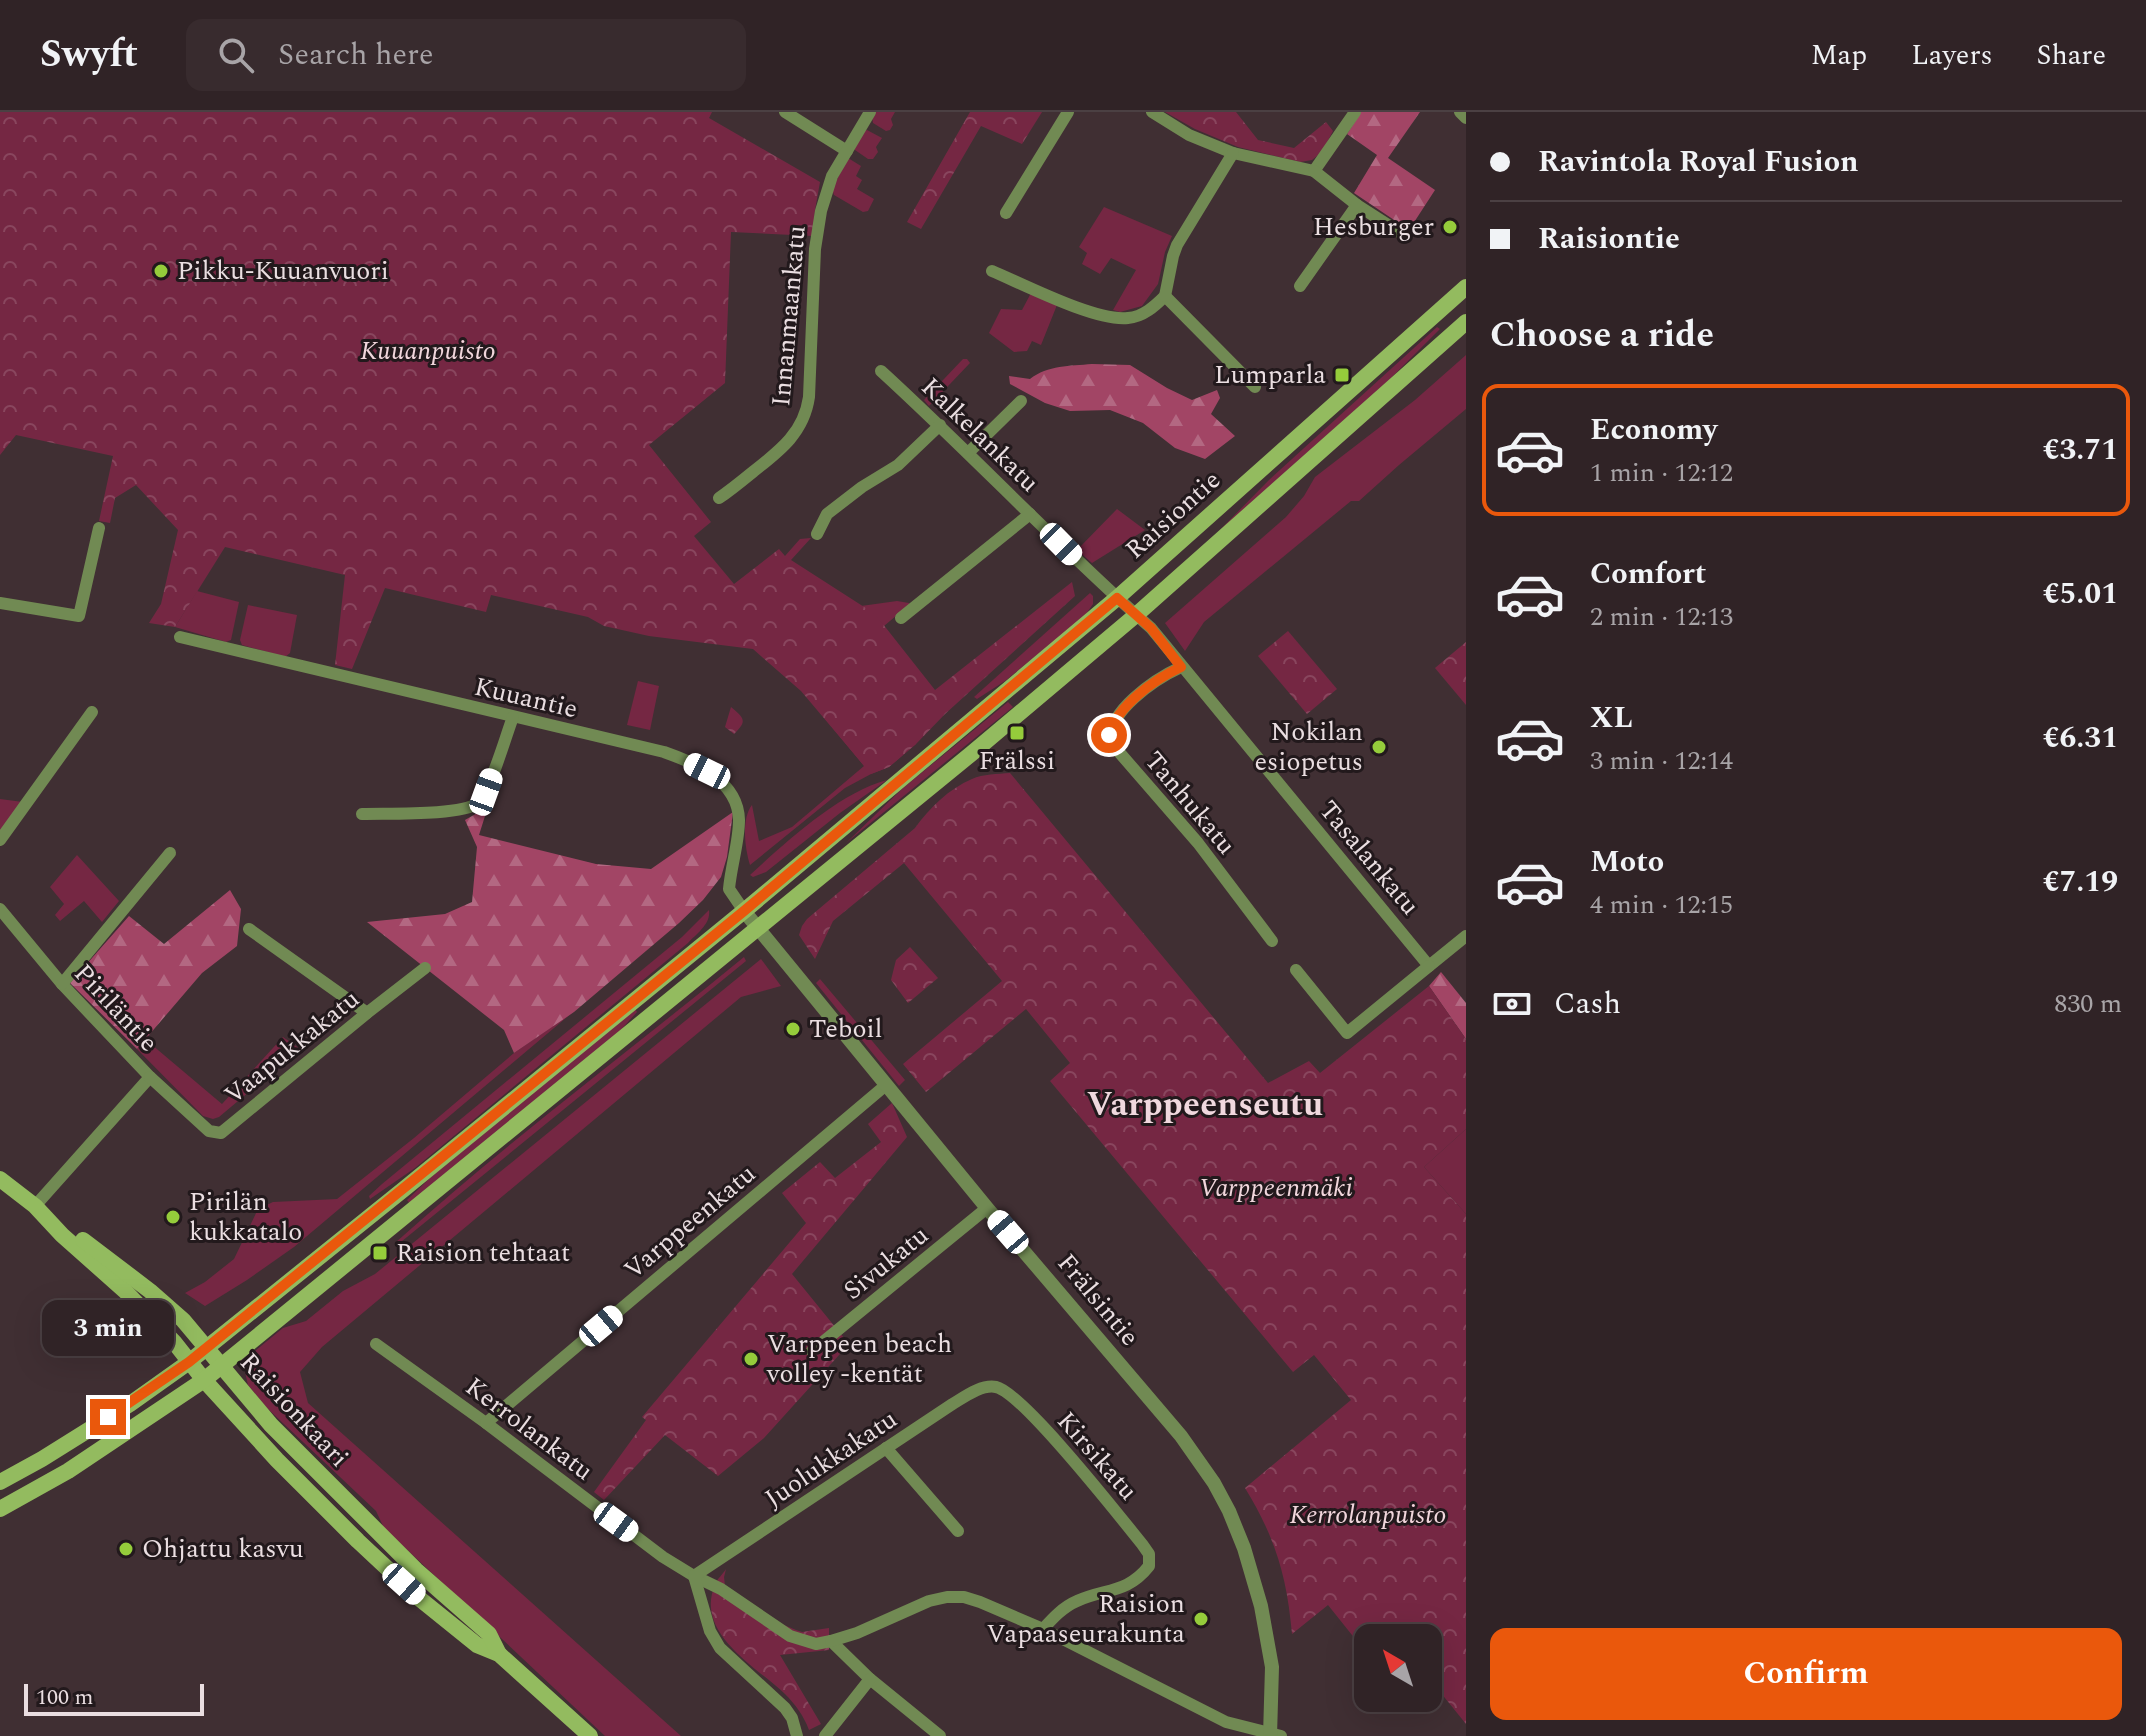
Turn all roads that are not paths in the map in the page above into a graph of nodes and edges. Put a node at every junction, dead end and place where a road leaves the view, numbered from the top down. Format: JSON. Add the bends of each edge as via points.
{"nodes":[{"id":1,"x":785,"y":112,"type":"edge"},
{"id":2,"x":870,"y":112,"type":"edge"},
{"id":3,"x":1068,"y":112,"type":"edge"},
{"id":4,"x":1152,"y":112,"type":"edge"},
{"id":5,"x":1355,"y":112,"type":"edge"},
{"id":6,"x":1460,"y":112,"type":"edge"},
{"id":7,"x":1466,"y":118,"type":"edge"},
{"id":8,"x":847,"y":151,"type":"junction"},
{"id":9,"x":1233,"y":153,"type":"junction"},
{"id":10,"x":1314,"y":171,"type":"junction"},
{"id":11,"x":1357,"y":205,"type":"junction"},
{"id":12,"x":1006,"y":213,"type":"dead end"},
{"id":13,"x":1399,"y":232,"type":"dead end"},
{"id":14,"x":992,"y":271,"type":"dead end"},
{"id":15,"x":1300,"y":286,"type":"dead end"},
{"id":16,"x":1466,"y":287,"type":"edge"},
{"id":17,"x":1165,"y":296,"type":"junction"},
{"id":18,"x":1466,"y":322,"type":"edge"},
{"id":19,"x":881,"y":371,"type":"dead end"},
{"id":20,"x":1255,"y":387,"type":"dead end"},
{"id":21,"x":1021,"y":401,"type":"dead end"},
{"id":22,"x":940,"y":425,"type":"junction"},
{"id":23,"x":968,"y":453,"type":"junction"},
{"id":24,"x":719,"y":498,"type":"dead end"},
{"id":25,"x":1030,"y":514,"type":"junction"},
{"id":26,"x":99,"y":528,"type":"dead end"},
{"id":27,"x":817,"y":534,"type":"dead end"},
{"id":28,"x":1117,"y":598,"type":"junction"},
{"id":29,"x":0,"y":603,"type":"edge"},
{"id":30,"x":1136,"y":615,"type":"junction"},
{"id":31,"x":901,"y":618,"type":"dead end"},
{"id":32,"x":180,"y":637,"type":"dead end"},
{"id":33,"x":1181,"y":667,"type":"junction"},
{"id":34,"x":92,"y":712,"type":"dead end"},
{"id":35,"x":513,"y":717,"type":"junction"},
{"id":36,"x":362,"y":814,"type":"dead end"},
{"id":37,"x":0,"y":840,"type":"edge"},
{"id":38,"x":170,"y":853,"type":"dead end"},
{"id":39,"x":0,"y":909,"type":"edge"},
{"id":40,"x":744,"y":911,"type":"junction"},
{"id":41,"x":249,"y":929,"type":"dead end"},
{"id":42,"x":758,"y":930,"type":"junction"},
{"id":43,"x":1466,"y":936,"type":"edge"},
{"id":44,"x":1272,"y":941,"type":"dead end"},
{"id":45,"x":1429,"y":966,"type":"junction"},
{"id":46,"x":425,"y":968,"type":"dead end"},
{"id":47,"x":1296,"y":970,"type":"dead end"},
{"id":48,"x":62,"y":984,"type":"junction"},
{"id":49,"x":367,"y":1013,"type":"junction"},
{"id":50,"x":150,"y":1077,"type":"junction"},
{"id":51,"x":886,"y":1085,"type":"junction"},
{"id":52,"x":0,"y":1179,"type":"edge"},
{"id":53,"x":987,"y":1208,"type":"junction"},
{"id":54,"x":38,"y":1209,"type":"junction"},
{"id":55,"x":376,"y":1344,"type":"dead end"},
{"id":56,"x":206,"y":1348,"type":"junction"},
{"id":57,"x":812,"y":1351,"type":"dead end"},
{"id":58,"x":189,"y":1362,"type":"junction"},
{"id":59,"x":221,"y":1366,"type":"junction"},
{"id":60,"x":204,"y":1380,"type":"junction"},
{"id":61,"x":996,"y":1387,"type":"joint"},
{"id":62,"x":486,"y":1423,"type":"junction"},
{"id":63,"x":886,"y":1448,"type":"junction"},
{"id":64,"x":0,"y":1482,"type":"edge"},
{"id":65,"x":0,"y":1509,"type":"edge"},
{"id":66,"x":958,"y":1531,"type":"dead end"},
{"id":67,"x":694,"y":1576,"type":"junction"},
{"id":68,"x":1043,"y":1629,"type":"junction"},
{"id":69,"x":831,"y":1641,"type":"junction"},
{"id":70,"x":499,"y":1654,"type":"junction"},
{"id":71,"x":870,"y":1679,"type":"junction"},
{"id":72,"x":1274,"y":1735,"type":"edge"},
{"id":73,"x":590,"y":1736,"type":"edge"},
{"id":74,"x":797,"y":1736,"type":"edge"},
{"id":75,"x":825,"y":1736,"type":"edge"},
{"id":76,"x":940,"y":1736,"type":"edge"}],
"edges":[{"from":1,"to":8,"type":"street"},
{"from":2,"to":8,"type":"street","name":"Innanmaankatu"},
{"from":3,"to":12,"type":"street"},
{"from":4,"to":9,"type":"street"},
{"from":5,"to":10,"type":"street"},
{"from":6,"to":7,"type":"street"},
{"from":8,"to":24,"type":"street","name":"Innanmaankatu","via":[[832,176],[817,229],[809,397],[803,420],[782,449]]},
{"from":9,"to":10,"type":"street"},
{"from":9,"to":17,"type":"street","via":[[1177,245]]},
{"from":10,"to":11,"type":"street"},
{"from":11,"to":13,"type":"street"},
{"from":11,"to":15,"type":"street"},
{"from":14,"to":17,"type":"street","via":[[1106,317],[1138,316]]},
{"from":16,"to":28,"type":"main road","name":"Raisiontie"},
{"from":17,"to":20,"type":"street"},
{"from":18,"to":30,"type":"main road","name":"Raisiontie"},
{"from":19,"to":22,"type":"street","name":"Kalkelankatu"},
{"from":21,"to":23,"type":"street"},
{"from":22,"to":23,"type":"street","name":"Kalkelankatu"},
{"from":22,"to":27,"type":"street","via":[[898,465],[827,514]]},
{"from":23,"to":25,"type":"street","name":"Kalkelankatu"},
{"from":25,"to":28,"type":"street","name":"Kalkelankatu"},
{"from":25,"to":31,"type":"street"},
{"from":26,"to":29,"type":"street","via":[[79,616]]},
{"from":28,"to":30,"type":"street","name":"Tasalankatu"},
{"from":28,"to":40,"type":"main road","name":"Raisiontie"},
{"from":30,"to":33,"type":"street","name":"Tasalankatu"},
{"from":30,"to":42,"type":"main road","name":"Raisiontie"},
{"from":32,"to":35,"type":"street","name":"Kuuantie"},
{"from":33,"to":44,"type":"street","name":"Tanhukatu","via":[[1122,710],[1109,735]]},
{"from":33,"to":45,"type":"street","name":"Tasalankatu"},
{"from":34,"to":37,"type":"street"},
{"from":35,"to":36,"type":"street","via":[[486,792],[477,803],[461,810]]},
{"from":35,"to":40,"type":"street","name":"Kuuantie","via":[[664,752],[717,778],[737,806],[729,889]]},
{"from":38,"to":48,"type":"street"},
{"from":39,"to":48,"type":"street","name":"Piriläntie"},
{"from":40,"to":42,"type":"street","name":"Frälsintie"},
{"from":40,"to":56,"type":"main road","name":"Raisiontie"},
{"from":41,"to":49,"type":"street"},
{"from":42,"to":51,"type":"street","name":"Frälsintie"},
{"from":42,"to":59,"type":"main road","name":"Raisiontie"},
{"from":43,"to":45,"type":"street"},
{"from":45,"to":47,"type":"street","via":[[1347,1033]]},
{"from":46,"to":49,"type":"street","name":"Vaapukkakatu"},
{"from":48,"to":50,"type":"street","name":"Piriläntie"},
{"from":49,"to":50,"type":"street","name":"Vaapukkakatu","via":[[221,1133],[209,1131]]},
{"from":50,"to":54,"type":"street","name":"Piriläntie"},
{"from":51,"to":53,"type":"street","name":"Frälsintie"},
{"from":51,"to":62,"type":"street","name":"Varppeenkatu"},
{"from":52,"to":54,"type":"main road","name":"Raisionkaari"},
{"from":53,"to":57,"type":"street","name":"Sivukatu"},
{"from":53,"to":72,"type":"street","name":"Frälsintie","via":[[1181,1436],[1214,1483],[1255,1579],[1272,1667]]},
{"from":54,"to":56,"type":"main road","name":"Raisionkaari","via":[[150,1291]]},
{"from":54,"to":58,"type":"main road","name":"Raisionkaari","via":[[125,1291]]},
{"from":55,"to":62,"type":"street","name":"Kerrolankatu"},
{"from":56,"to":58,"type":"main road","name":"Raisiontie"},
{"from":56,"to":59,"type":"main road","name":"Raisionkaari"},
{"from":58,"to":60,"type":"main road","name":"Raisionkaari"},
{"from":58,"to":64,"type":"main road","name":"Raisiontie"},
{"from":59,"to":60,"type":"main road","name":"Raisiontie"},
{"from":59,"to":70,"type":"main road","name":"Raisionkaari","via":[[359,1514],[489,1634]]},
{"from":60,"to":65,"type":"main road","name":"Raisiontie","via":[[68,1471]]},
{"from":60,"to":70,"type":"main road","name":"Raisionkaari","via":[[404,1584],[477,1645]]},
{"from":61,"to":63,"type":"street","name":"Juolukkakatu","via":[[967,1396]]},
{"from":61,"to":68,"type":"street","name":"Kirsikatu","via":[[1070,1457],[1149,1554],[1142,1575],[1113,1591],[1080,1599]]},
{"from":62,"to":67,"type":"street","name":"Kerrolankatu"},
{"from":63,"to":66,"type":"street"},
{"from":63,"to":67,"type":"street","name":"Juolukkakatu"},
{"from":67,"to":69,"type":"street","name":"Kerrolankatu","via":[[790,1636],[816,1644]]},
{"from":67,"to":74,"type":"street","via":[[720,1648],[785,1708]]},
{"from":68,"to":69,"type":"street","via":[[980,1602],[947,1597]]},
{"from":68,"to":72,"type":"street","via":[[1226,1722]]},
{"from":69,"to":71,"type":"street"},
{"from":70,"to":73,"type":"main road","name":"Raisionkaari"},
{"from":71,"to":75,"type":"street"},
{"from":71,"to":76,"type":"street"}]}
